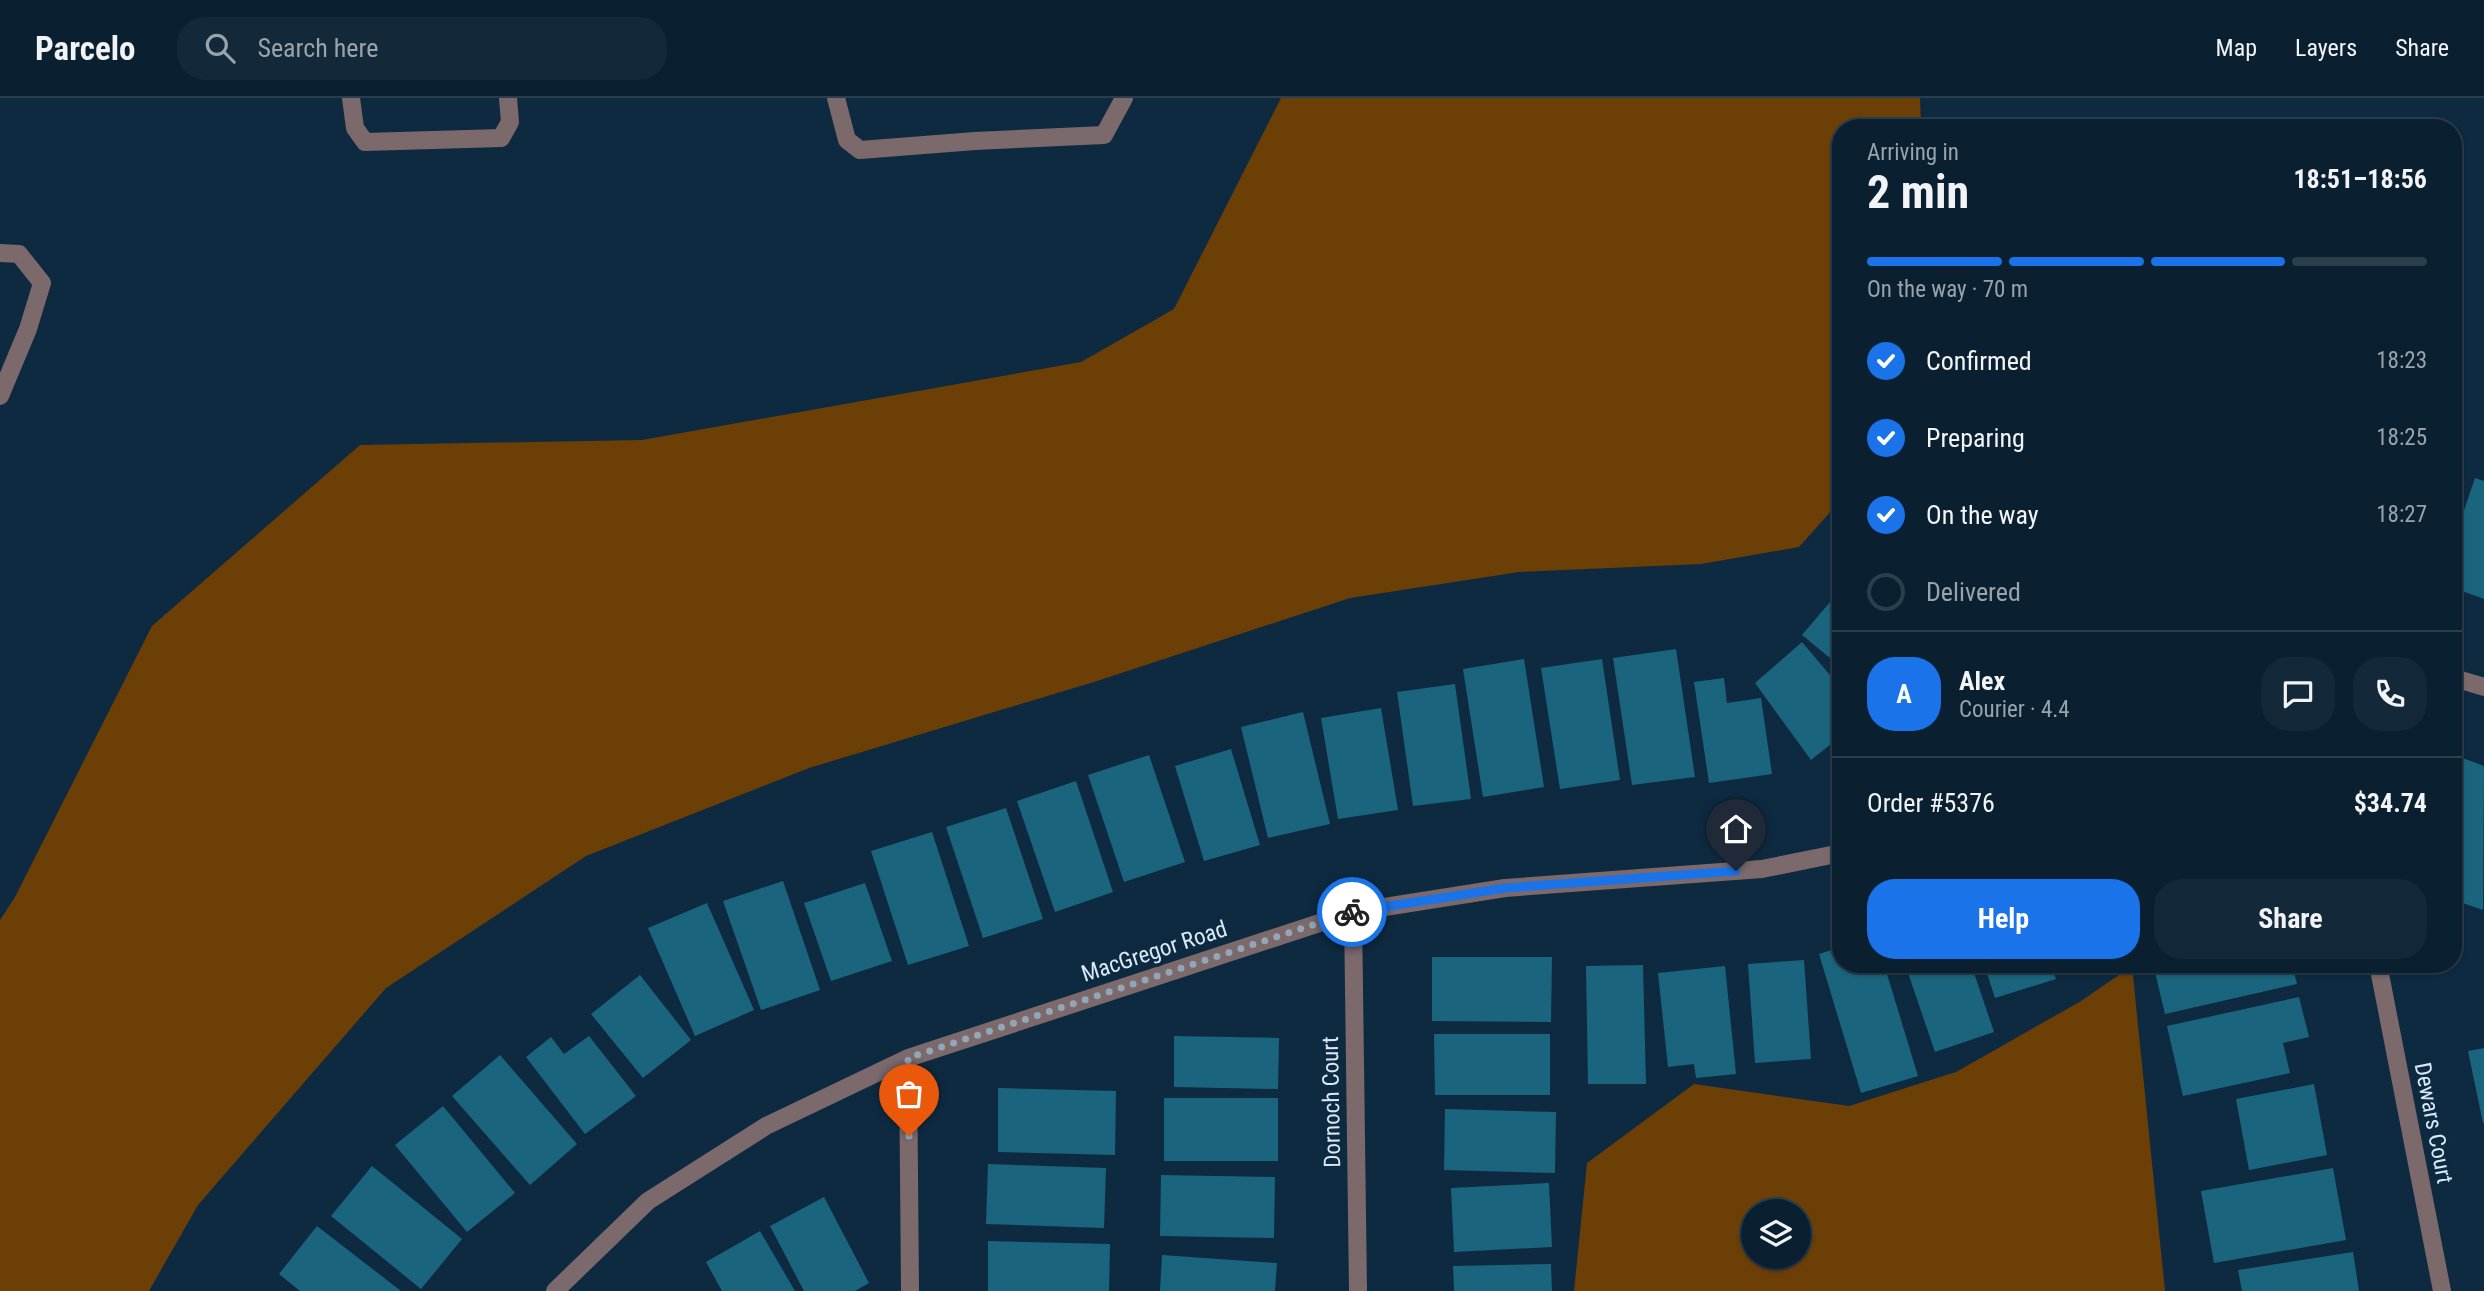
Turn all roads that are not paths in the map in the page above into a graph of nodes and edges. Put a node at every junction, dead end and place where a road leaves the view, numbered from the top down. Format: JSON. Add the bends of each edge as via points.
{"nodes":[{"id":1,"x":351,"y":98,"type":"edge"},
{"id":2,"x":508,"y":98,"type":"edge"},
{"id":3,"x":836,"y":98,"type":"edge"},
{"id":4,"x":1124,"y":98,"type":"edge"},
{"id":5,"x":0,"y":253,"type":"edge"},
{"id":6,"x":0,"y":396,"type":"edge"},
{"id":7,"x":2462,"y":680,"type":"edge"},
{"id":8,"x":2484,"y":687,"type":"edge"},
{"id":9,"x":1832,"y":855,"type":"edge"},
{"id":10,"x":1353,"y":912,"type":"junction"},
{"id":11,"x":2380,"y":973,"type":"edge"},
{"id":12,"x":908,"y":1058,"type":"junction"},
{"id":13,"x":555,"y":1291,"type":"edge"},
{"id":14,"x":911,"y":1291,"type":"edge"},
{"id":15,"x":1357,"y":1291,"type":"edge"},
{"id":16,"x":2442,"y":1291,"type":"edge"}],
"edges":[{"from":1,"to":2,"type":"street","via":[[355,128],[365,142],[501,138],[510,122]]},
{"from":3,"to":4,"type":"street","via":[[847,140],[860,150],[1104,135]]},
{"from":5,"to":6,"type":"street","via":[[19,254],[42,283]]},
{"from":7,"to":8,"type":"street"},
{"from":9,"to":10,"type":"street","name":"MacGregor Road","via":[[1762,869],[1505,888]]},
{"from":10,"to":12,"type":"street","name":"MacGregor Road"},
{"from":10,"to":15,"type":"street","name":"Dornoch Court"},
{"from":11,"to":16,"type":"street","name":"Dewars Court"},
{"from":12,"to":13,"type":"street","name":"MacGregor Road","via":[[766,1126],[648,1200]]},
{"from":12,"to":14,"type":"street"}]}
